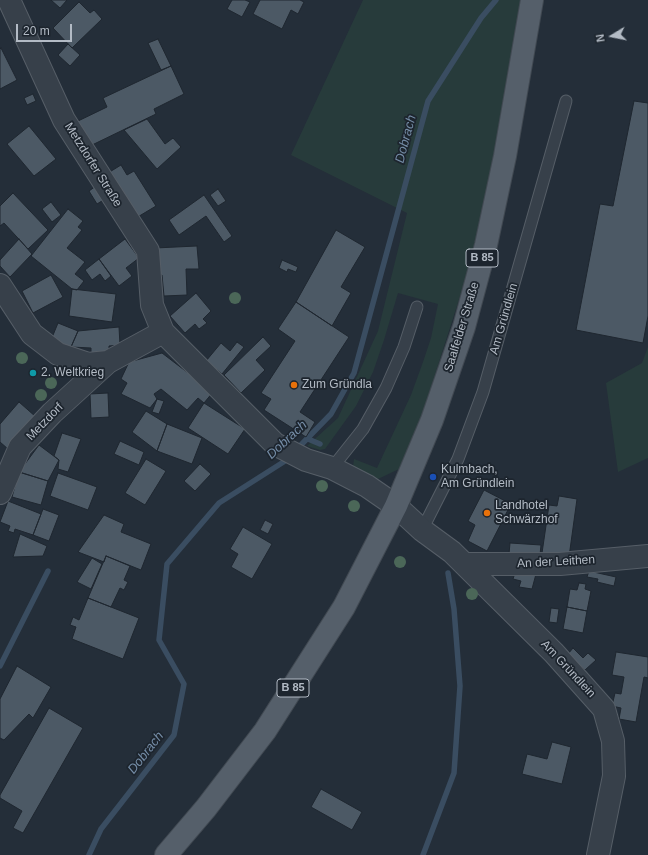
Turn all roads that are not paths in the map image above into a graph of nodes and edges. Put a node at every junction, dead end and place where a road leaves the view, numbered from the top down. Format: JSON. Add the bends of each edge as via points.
{"nodes":[{"id":1,"x":9,"y":0,"type":"edge"},
{"id":2,"x":532,"y":0,"type":"edge"},
{"id":3,"x":566,"y":101,"type":"dead end"},
{"id":4,"x":0,"y":285,"type":"edge"},
{"id":5,"x":417,"y":307,"type":"dead end"},
{"id":6,"x":163,"y":332,"type":"junction"},
{"id":7,"x":108,"y":362,"type":"junction"},
{"id":8,"x":332,"y":468,"type":"junction"},
{"id":9,"x":0,"y":493,"type":"edge"},
{"id":10,"x":396,"y":506,"type":"junction"},
{"id":11,"x":422,"y":530,"type":"junction"},
{"id":12,"x":648,"y":556,"type":"edge"},
{"id":13,"x":465,"y":564,"type":"junction"},
{"id":14,"x":166,"y":855,"type":"edge"},
{"id":15,"x":598,"y":855,"type":"edge"}],
"edges":[{"from":1,"to":6,"type":"street","name":"Metzdorfer Straße","via":[[64,120],[148,251],[152,305]]},
{"from":2,"to":10,"type":"main road","name":"Saalfelder Straße","number":"B 85","via":[[505,156],[486,245],[464,327],[432,420]]},
{"from":3,"to":11,"type":"lane","name":"Am Gründlein","via":[[483,392],[458,459]]},
{"from":4,"to":7,"type":"street","via":[[32,334],[58,354],[88,364]]},
{"from":5,"to":8,"type":"lane","via":[[404,347],[386,388],[363,429]]},
{"from":6,"to":7,"type":"street"},
{"from":6,"to":8,"type":"street","name":"Am Gründlein","via":[[275,444],[306,460]]},
{"from":7,"to":9,"type":"street","name":"Metzdorf","via":[[52,413],[20,447]]},
{"from":8,"to":10,"type":"street","name":"Am Gründlein","via":[[367,486]]},
{"from":10,"to":11,"type":"street","name":"Am Gründlein"},
{"from":10,"to":14,"type":"main road","number":"B 85","via":[[344,607],[265,731]]},
{"from":11,"to":13,"type":"street","name":"Am Gründlein"},
{"from":12,"to":13,"type":"street","name":"An der Leithen","via":[[560,564]]},
{"from":13,"to":15,"type":"street","name":"Am Gründlein","via":[[554,653],[604,709],[613,741],[614,776]]}]}
